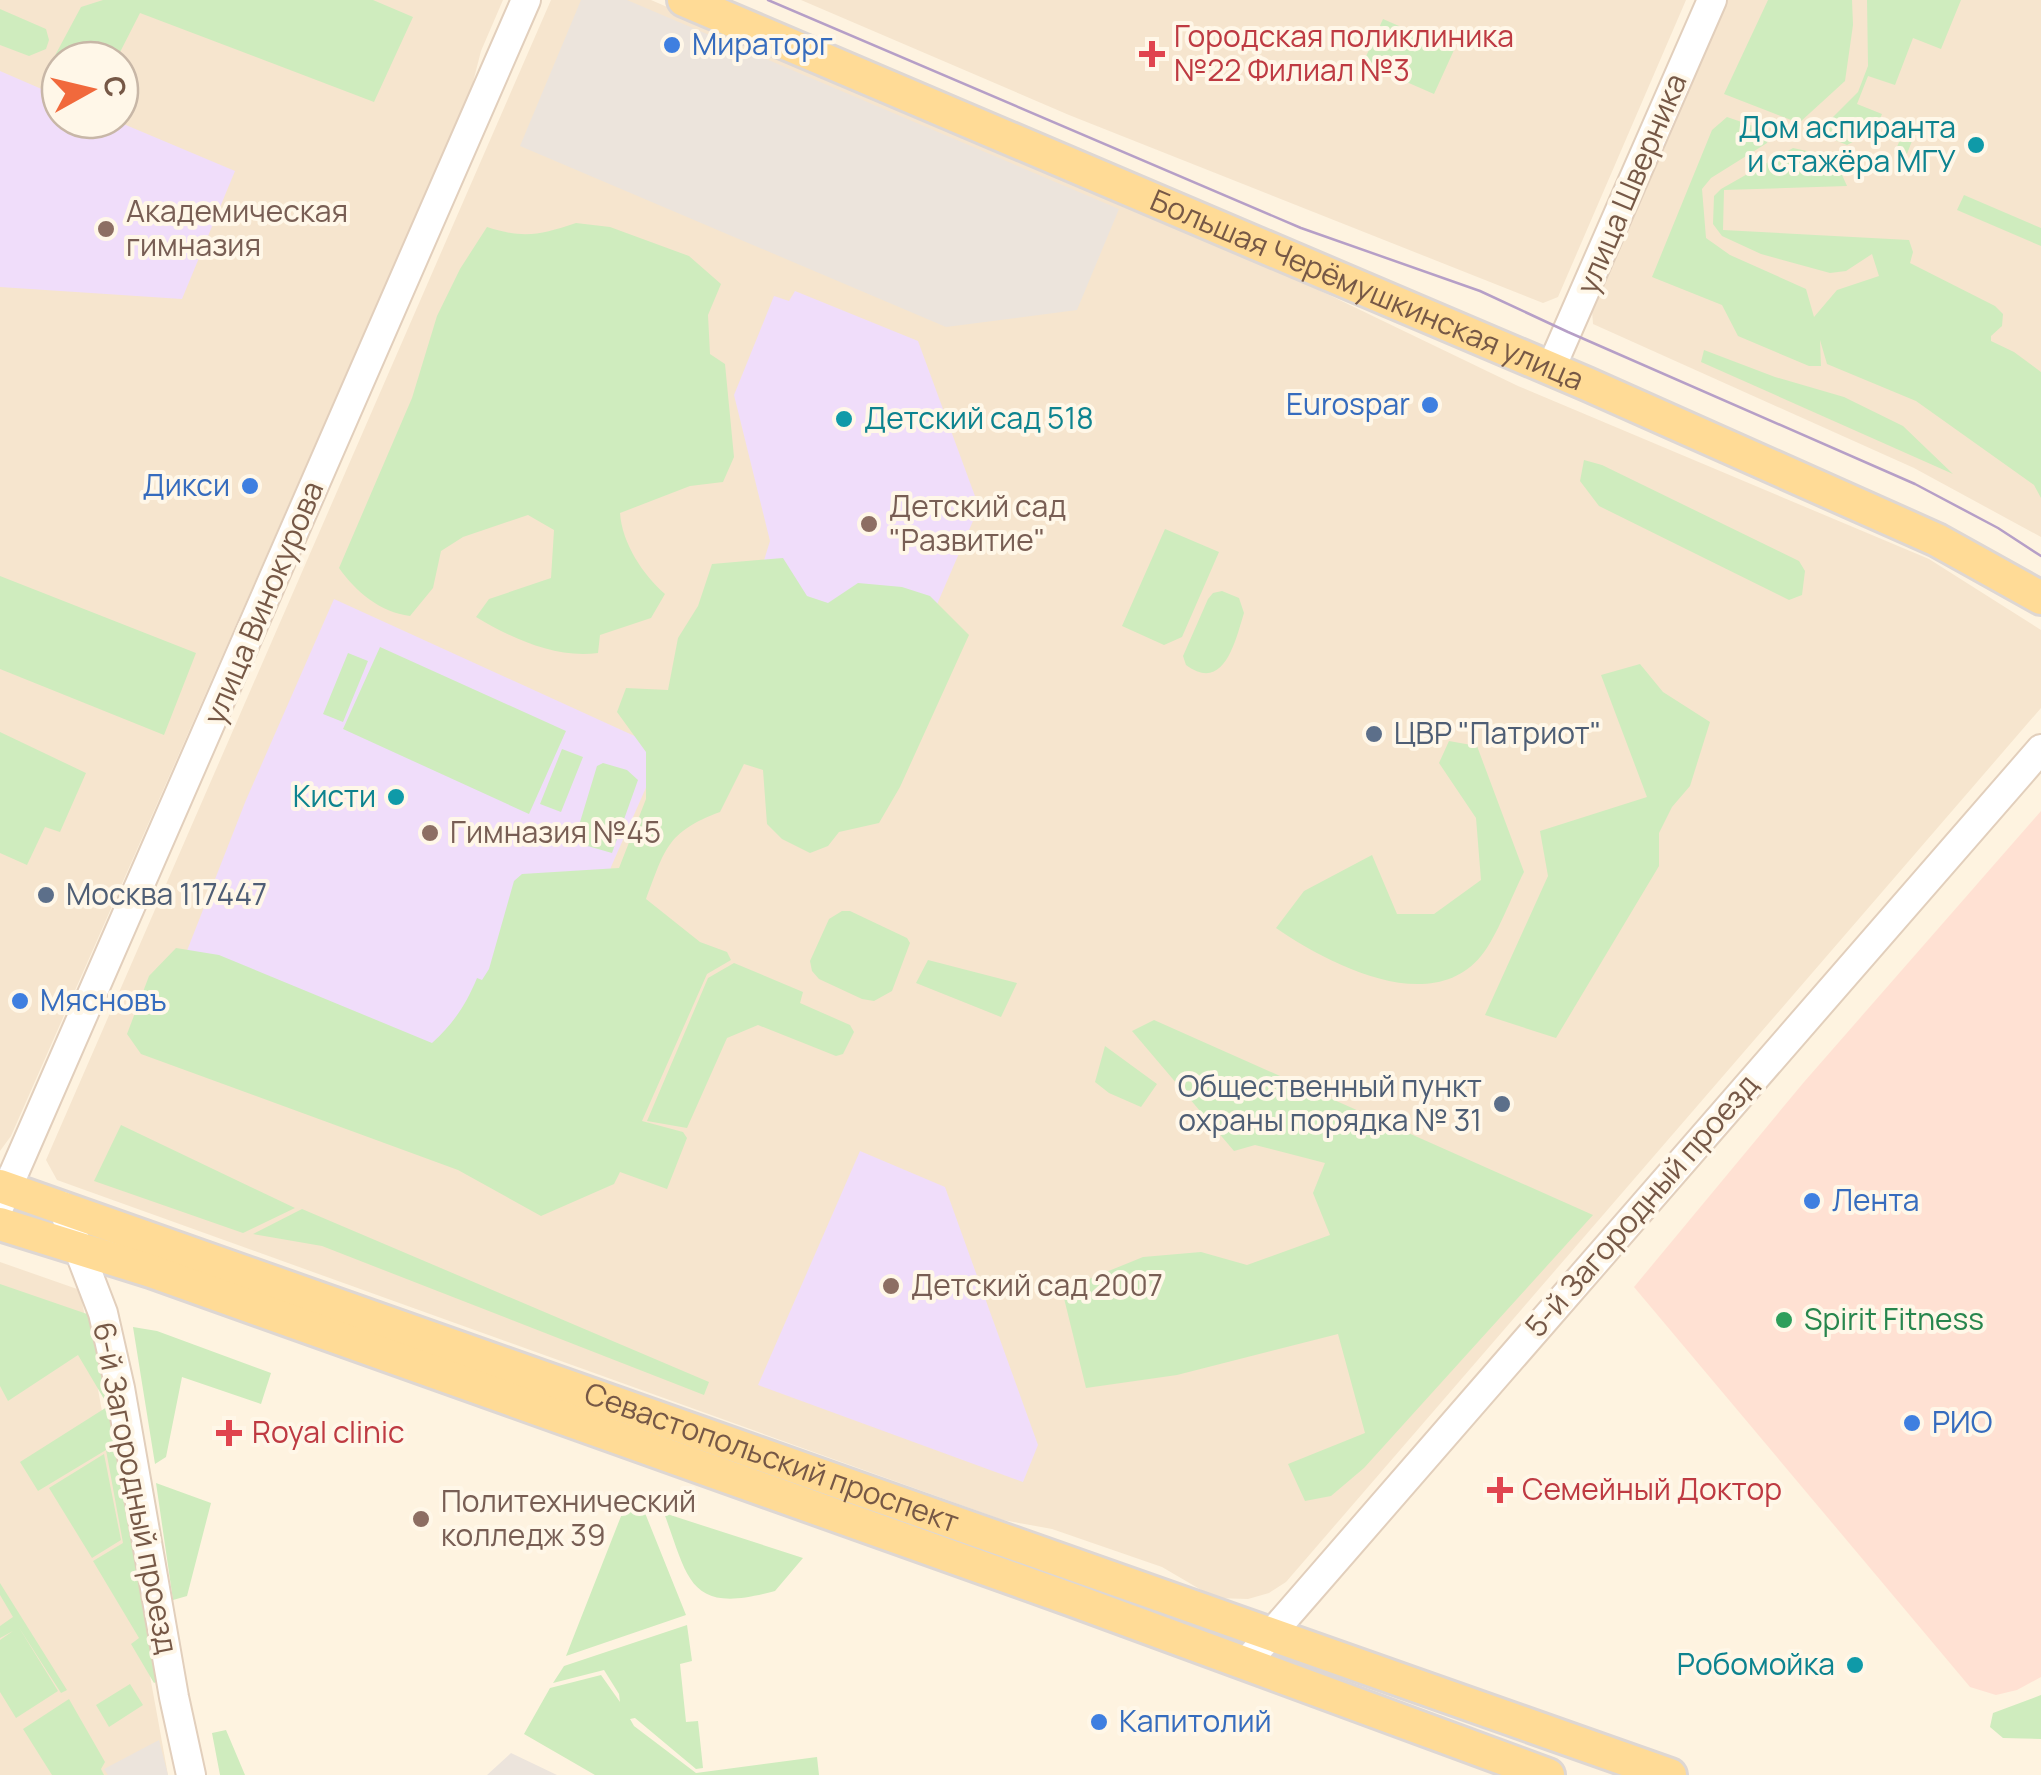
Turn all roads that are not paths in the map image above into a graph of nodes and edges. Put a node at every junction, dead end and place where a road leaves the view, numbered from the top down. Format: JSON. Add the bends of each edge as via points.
{"nodes":[{"id":1,"x":526,"y":0,"type":"edge"},
{"id":2,"x":684,"y":0,"type":"edge"},
{"id":3,"x":1712,"y":0,"type":"edge"},
{"id":4,"x":1551,"y":368,"type":"junction"},
{"id":5,"x":2041,"y":598,"type":"edge"},
{"id":6,"x":2041,"y":750,"type":"edge"},
{"id":7,"x":3,"y":1193,"type":"edge"},
{"id":8,"x":62,"y":1206,"type":"junction"},
{"id":9,"x":0,"y":1224,"type":"edge"},
{"id":10,"x":79,"y":1247,"type":"junction"},
{"id":11,"x":1270,"y":1633,"type":"junction"},
{"id":12,"x":1245,"y":1664,"type":"junction"},
{"id":13,"x":1541,"y":1729,"type":"junction"},
{"id":14,"x":1538,"y":1771,"type":"edge"},
{"id":15,"x":191,"y":1775,"type":"edge"},
{"id":16,"x":1670,"y":1775,"type":"edge"}],
"edges":[{"from":1,"to":7,"type":"street","name":"улица Винокурова"},
{"from":2,"to":4,"type":"main road","name":"Большая Черёмушкинская улица"},
{"from":3,"to":4,"type":"street","name":"улица Шверника"},
{"from":4,"to":5,"type":"main road","name":"Большая Черёмушкинская улица","via":[[1937,540]]},
{"from":6,"to":11,"type":"street","name":"5-й Загородный проезд"},
{"from":7,"to":8,"type":"main road","name":"Севастопольский проспект"},
{"from":8,"to":10,"type":"street","name":"6-й Загородный проезд"},
{"from":8,"to":11,"type":"main road","name":"Севастопольский проспект"},
{"from":9,"to":10,"type":"main road","name":"Севастопольский проспект"},
{"from":10,"to":12,"type":"main road","name":"Севастопольский проспект"},
{"from":10,"to":15,"type":"street","name":"6-й Загородный проезд","via":[[120,1388]]},
{"from":11,"to":12,"type":"street","name":"5-й Загородный проезд"},
{"from":11,"to":13,"type":"main road","name":"Севастопольский проспект"},
{"from":12,"to":14,"type":"main road","name":"Севастопольский проспект"},
{"from":13,"to":14,"type":"street","name":"Севастопольский проспект","via":[[1525,1730],[1515,1741],[1516,1757]]},
{"from":13,"to":16,"type":"main road","name":"Севастопольский проспект"}]}
